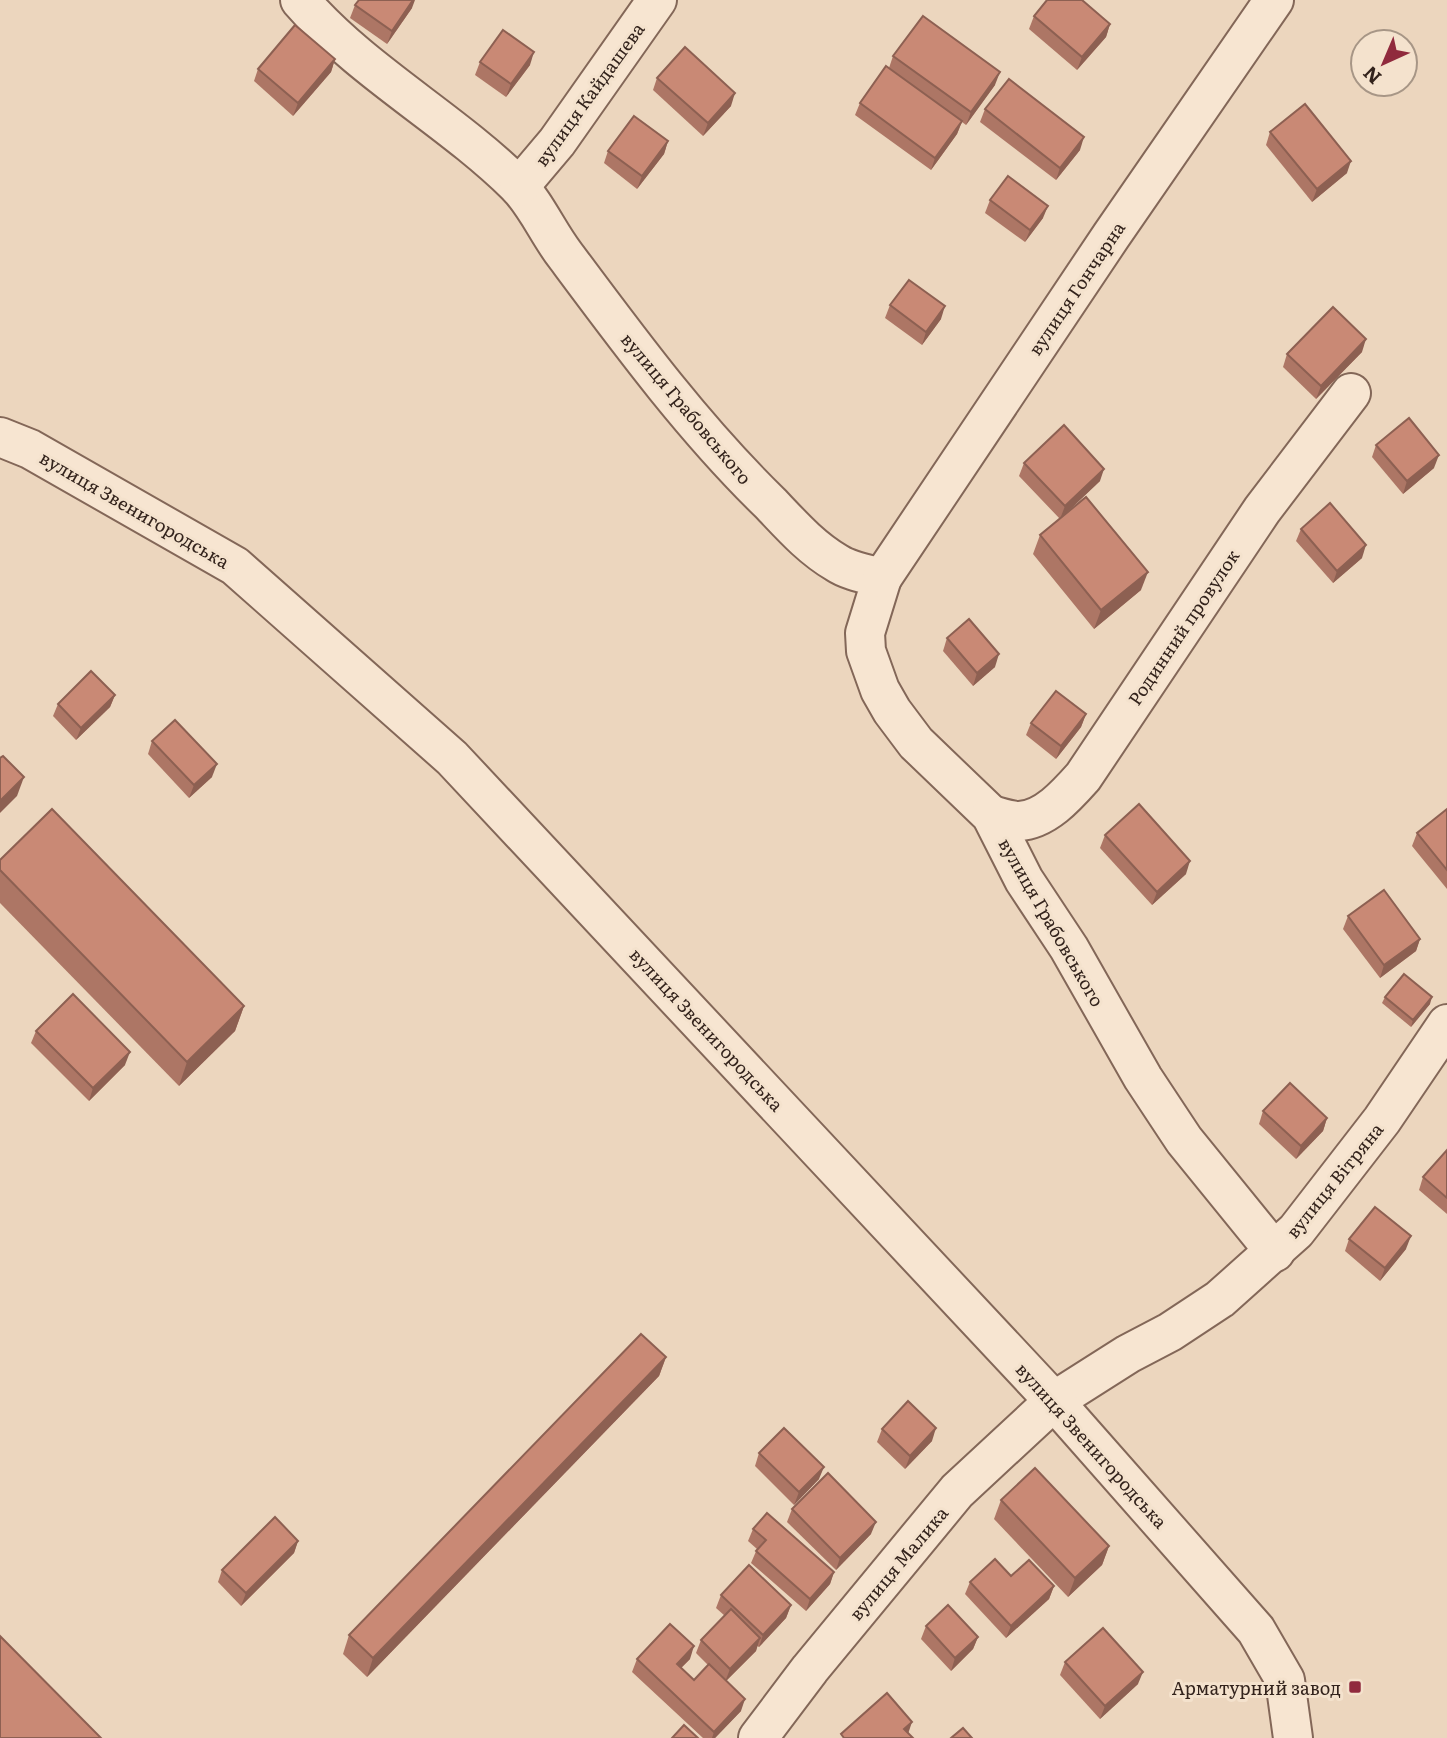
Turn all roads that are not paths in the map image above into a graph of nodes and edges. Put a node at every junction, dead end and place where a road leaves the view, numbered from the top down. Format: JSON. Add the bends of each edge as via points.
{"nodes":[{"id":1,"x":300,"y":0,"type":"edge"},
{"id":2,"x":657,"y":0,"type":"edge"},
{"id":3,"x":1274,"y":0,"type":"edge"},
{"id":4,"x":519,"y":187,"type":"junction"},
{"id":5,"x":1351,"y":393,"type":"dead end"},
{"id":6,"x":0,"y":437,"type":"edge"},
{"id":7,"x":881,"y":578,"type":"junction"},
{"id":8,"x":991,"y":815,"type":"junction"},
{"id":9,"x":1447,"y":1024,"type":"edge"},
{"id":10,"x":1275,"y":1252,"type":"junction"},
{"id":11,"x":1054,"y":1401,"type":"junction"},
{"id":12,"x":758,"y":1738,"type":"edge"},
{"id":13,"x":1293,"y":1738,"type":"edge"}],
"edges":[{"from":1,"to":4,"type":"street","name":"вулиця Грабовського","via":[[348,48]]},
{"from":2,"to":4,"type":"street","name":"вулиця Кайдашева","via":[[557,142]]},
{"from":3,"to":7,"type":"street","name":"вулиця Гончарна"},
{"from":4,"to":7,"type":"street","name":"вулиця Грабовського","via":[[614,321],[741,475],[812,546],[839,565]]},
{"from":5,"to":8,"type":"street","name":"Родинний провулок","via":[[1262,510],[1083,777],[1040,815],[1018,821]]},
{"from":6,"to":11,"type":"street","name":"вулиця Звенигородська","via":[[30,449],[235,566],[452,758]]},
{"from":7,"to":8,"type":"street","name":"вулиця Грабовського","via":[[865,634],[880,690],[916,743]]},
{"from":8,"to":10,"type":"street","name":"вулиця Грабовського","via":[[1024,880],[1069,948],[1143,1078],[1184,1140]]},
{"from":9,"to":10,"type":"street","name":"вулиця Вітряна","via":[[1365,1143]]},
{"from":10,"to":11,"type":"street","name":"вулиця Вітряна","via":[[1220,1299]]},
{"from":11,"to":12,"type":"street","name":"вулиця Малика","via":[[957,1491]]},
{"from":11,"to":13,"type":"street","name":"вулиця Звенигородська","via":[[1256,1630],[1284,1680]]}]}
